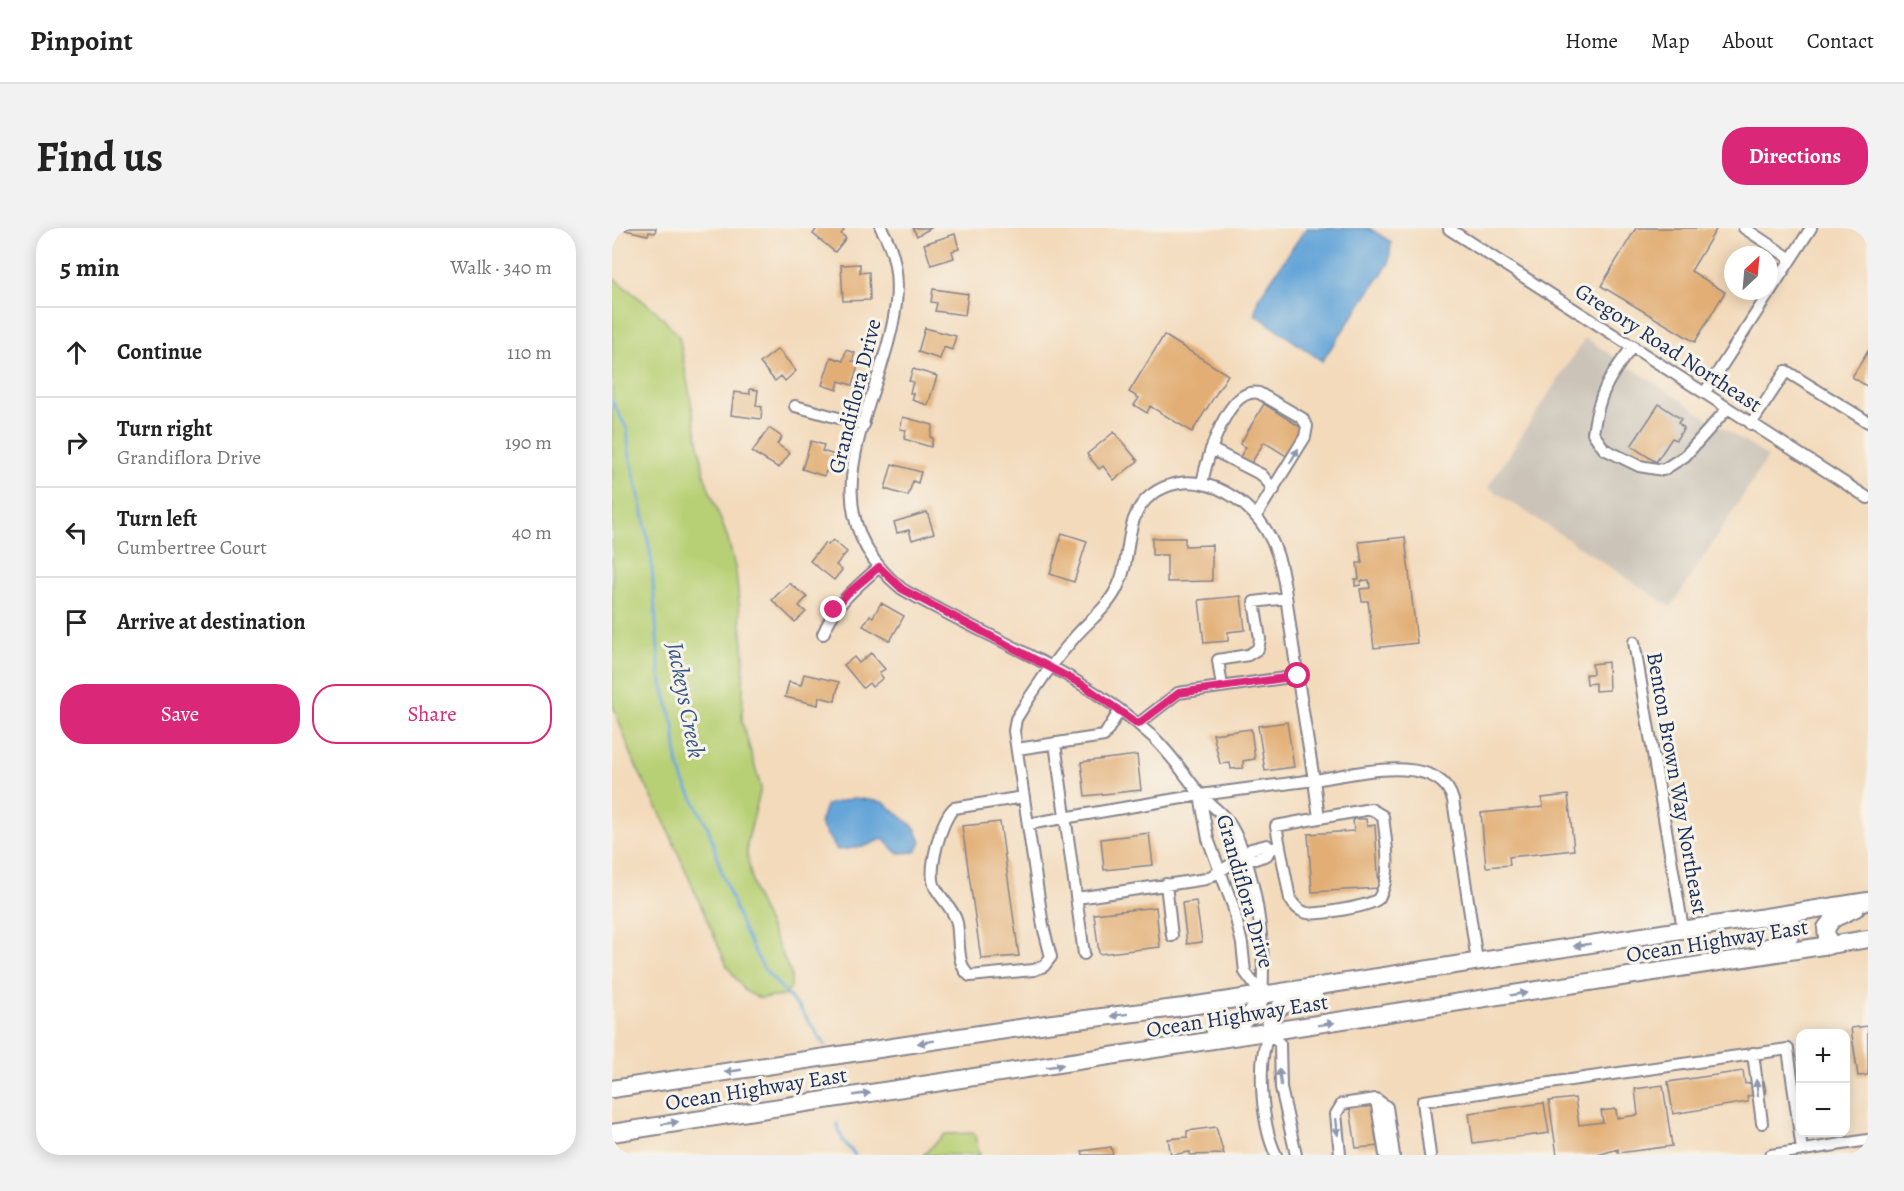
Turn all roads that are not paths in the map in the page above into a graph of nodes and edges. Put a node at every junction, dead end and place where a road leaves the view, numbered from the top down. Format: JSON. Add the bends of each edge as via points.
{"nodes":[{"id":1,"x":881,"y":228,"type":"edge"},
{"id":2,"x":1744,"y":228,"type":"edge"},
{"id":3,"x":1811,"y":228,"type":"edge"},
{"id":4,"x":1449,"y":229,"type":"edge"},
{"id":5,"x":1791,"y":259,"type":"junction"},
{"id":6,"x":1633,"y":346,"type":"junction"},
{"id":7,"x":1705,"y":392,"type":"junction"},
{"id":8,"x":795,"y":406,"type":"dead end"},
{"id":9,"x":1728,"y":408,"type":"junction"},
{"id":10,"x":1868,"y":422,"type":"edge"},
{"id":11,"x":1751,"y":424,"type":"junction"},
{"id":12,"x":864,"y":425,"type":"junction"},
{"id":13,"x":1211,"y":449,"type":"junction"},
{"id":14,"x":1202,"y":483,"type":"junction"},
{"id":15,"x":1274,"y":490,"type":"junction"},
{"id":16,"x":1868,"y":498,"type":"edge"},
{"id":17,"x":1256,"y":516,"type":"junction"},
{"id":18,"x":879,"y":567,"type":"junction"},
{"id":19,"x":1286,"y":598,"type":"junction"},
{"id":20,"x":823,"y":633,"type":"dead end"},
{"id":21,"x":1634,"y":642,"type":"dead end"},
{"id":22,"x":1052,"y":668,"type":"junction"},
{"id":23,"x":1298,"y":676,"type":"junction"},
{"id":24,"x":1221,"y":687,"type":"junction"},
{"id":25,"x":1120,"y":710,"type":"junction"},
{"id":26,"x":1138,"y":724,"type":"junction"},
{"id":27,"x":1055,"y":743,"type":"junction"},
{"id":28,"x":1017,"y":749,"type":"junction"},
{"id":29,"x":1314,"y":780,"type":"junction"},
{"id":30,"x":1200,"y":795,"type":"junction"},
{"id":31,"x":1024,"y":797,"type":"junction"},
{"id":32,"x":1066,"y":818,"type":"junction"},
{"id":33,"x":1319,"y":818,"type":"junction"},
{"id":34,"x":1028,"y":824,"type":"junction"},
{"id":35,"x":1275,"y":848,"type":"junction"},
{"id":36,"x":1244,"y":857,"type":"junction"},
{"id":37,"x":1222,"y":872,"type":"junction"},
{"id":38,"x":1166,"y":884,"type":"junction"},
{"id":39,"x":1077,"y":898,"type":"junction"},
{"id":40,"x":1868,"y":902,"type":"edge"},
{"id":41,"x":1792,"y":913,"type":"junction"},
{"id":42,"x":1683,"y":929,"type":"junction"},
{"id":43,"x":1172,"y":936,"type":"dead end"},
{"id":44,"x":1868,"y":939,"type":"edge"},
{"id":45,"x":1828,"y":946,"type":"junction"},
{"id":46,"x":1084,"y":954,"type":"dead end"},
{"id":47,"x":1477,"y":961,"type":"junction"},
{"id":48,"x":1705,"y":965,"type":"junction"},
{"id":49,"x":1378,"y":976,"type":"junction"},
{"id":50,"x":1262,"y":995,"type":"junction"},
{"id":51,"x":1269,"y":1033,"type":"junction"},
{"id":52,"x":1160,"y":1050,"type":"junction"},
{"id":53,"x":1753,"y":1053,"type":"junction"},
{"id":54,"x":656,"y":1082,"type":"junction"},
{"id":55,"x":612,"y":1089,"type":"edge"},
{"id":56,"x":612,"y":1096,"type":"edge"},
{"id":57,"x":1376,"y":1099,"type":"junction"},
{"id":58,"x":1762,"y":1123,"type":"dead end"},
{"id":59,"x":612,"y":1133,"type":"edge"},
{"id":60,"x":1868,"y":1140,"type":"edge"},
{"id":61,"x":1802,"y":1150,"type":"junction"},
{"id":62,"x":1276,"y":1155,"type":"edge"},
{"id":63,"x":1296,"y":1155,"type":"edge"},
{"id":64,"x":1340,"y":1155,"type":"edge"},
{"id":65,"x":1385,"y":1155,"type":"edge"},
{"id":66,"x":1394,"y":1155,"type":"edge"},
{"id":67,"x":1431,"y":1155,"type":"edge"},
{"id":68,"x":1771,"y":1155,"type":"edge"}],
"edges":[{"from":1,"to":12,"type":"street","name":"Grandiflora Drive","via":[[894,261],[896,307]]},
{"from":2,"to":5,"type":"street"},
{"from":3,"to":5,"type":"street"},
{"from":4,"to":6,"type":"street","name":"Gregory Road Northeast"},
{"from":5,"to":7,"type":"street"},
{"from":6,"to":7,"type":"street","name":"Gregory Road Northeast"},
{"from":6,"to":9,"type":"street","via":[[1603,387],[1593,433],[1604,449],[1639,466],[1664,470],[1686,456]]},
{"from":7,"to":9,"type":"street","name":"Gregory Road Northeast"},
{"from":8,"to":12,"type":"street"},
{"from":9,"to":11,"type":"street","name":"Gregory Road Northeast"},
{"from":10,"to":11,"type":"street","via":[[1786,371]]},
{"from":11,"to":16,"type":"street","name":"Gregory Road Northeast"},
{"from":12,"to":18,"type":"street","name":"Grandiflora Drive","via":[[853,464],[852,502],[860,535]]},
{"from":13,"to":14,"type":"street"},
{"from":13,"to":15,"type":"street","via":[[1262,475]]},
{"from":15,"to":13,"type":"street","one_way":true,"via":[[1307,430],[1302,418],[1259,393],[1247,392],[1235,402]]},
{"from":14,"to":17,"type":"street","via":[[1233,497]]},
{"from":14,"to":22,"type":"street","via":[[1170,485],[1144,502],[1131,524],[1126,565],[1115,593]]},
{"from":15,"to":17,"type":"street"},
{"from":17,"to":19,"type":"street","via":[[1275,549]]},
{"from":18,"to":20,"type":"street","via":[[847,594]]},
{"from":18,"to":22,"type":"street","name":"Grandiflora Drive","via":[[917,598]]},
{"from":19,"to":23,"type":"street"},
{"from":19,"to":24,"type":"street","via":[[1254,602],[1258,649],[1248,655],[1218,660]]},
{"from":21,"to":42,"type":"street","name":"Benton Brown Way Northeast"},
{"from":22,"to":25,"type":"street","name":"Grandiflora Drive"},
{"from":22,"to":28,"type":"street","via":[[1016,719]]},
{"from":23,"to":24,"type":"street"},
{"from":23,"to":29,"type":"street"},
{"from":24,"to":26,"type":"street","via":[[1179,693]]},
{"from":25,"to":26,"type":"street","name":"Grandiflora Drive"},
{"from":25,"to":27,"type":"street","via":[[1104,736]]},
{"from":26,"to":30,"type":"street","name":"Grandiflora Drive","via":[[1167,752]]},
{"from":27,"to":28,"type":"street"},
{"from":27,"to":32,"type":"street"},
{"from":28,"to":31,"type":"street"},
{"from":29,"to":30,"type":"street"},
{"from":29,"to":33,"type":"street"},
{"from":29,"to":47,"type":"street","via":[[1410,768],[1445,786],[1453,800]]},
{"from":30,"to":32,"type":"street"},
{"from":30,"to":36,"type":"street","name":"Grandiflora Drive","via":[[1225,817]]},
{"from":30,"to":37,"type":"street","name":"Grandiflora Drive","via":[[1208,839]]},
{"from":31,"to":34,"type":"street"},
{"from":31,"to":34,"type":"street","via":[[954,808],[944,822],[932,881],[955,918],[963,968],[970,976],[1034,970],[1051,957]]},
{"from":32,"to":34,"type":"street"},
{"from":32,"to":39,"type":"street"},
{"from":33,"to":35,"type":"street","via":[[1276,826]]},
{"from":33,"to":35,"type":"street","via":[[1371,809],[1383,816],[1388,862],[1377,901],[1309,914],[1301,911],[1290,899]]},
{"from":35,"to":36,"type":"street","via":[[1267,845],[1251,849]]},
{"from":36,"to":37,"type":"street"},
{"from":36,"to":50,"type":"street","name":"Grandiflora Drive","via":[[1264,972]]},
{"from":37,"to":38,"type":"street","via":[[1206,879]]},
{"from":37,"to":50,"type":"street","name":"Grandiflora Drive","via":[[1242,944],[1245,972]]},
{"from":38,"to":39,"type":"street"},
{"from":38,"to":43,"type":"street"},
{"from":39,"to":46,"type":"street"},
{"from":40,"to":41,"type":"highway","name":"Ocean Highway East"},
{"from":40,"to":45,"type":"highway","via":[[1833,919],[1826,928]]},
{"from":41,"to":42,"type":"highway","name":"Ocean Highway East"},
{"from":41,"to":48,"type":"highway","via":[[1790,936],[1782,943]]},
{"from":42,"to":47,"type":"highway","name":"Ocean Highway East","one_way":true},
{"from":44,"to":45,"type":"highway","name":"Ocean Highway East"},
{"from":45,"to":48,"type":"highway","name":"Ocean Highway East"},
{"from":47,"to":49,"type":"highway","name":"Ocean Highway East"},
{"from":51,"to":48,"type":"highway","name":"Ocean Highway East","one_way":true},
{"from":49,"to":50,"type":"highway","name":"Ocean Highway East"},
{"from":49,"to":51,"type":"highway","via":[[1286,1004],[1272,1015]]},
{"from":50,"to":52,"type":"highway","via":[[1242,1024]]},
{"from":50,"to":54,"type":"highway","name":"Ocean Highway East","one_way":true},
{"from":51,"to":52,"type":"highway","name":"Ocean Highway East"},
{"from":51,"to":62,"type":"street","via":[[1261,1054],[1266,1124]]},
{"from":63,"to":51,"type":"street","one_way":true,"via":[[1281,1088],[1280,1044]]},
{"from":59,"to":52,"type":"highway","name":"Ocean Highway East","one_way":true},
{"from":58,"to":53,"type":"street","one_way":true},
{"from":53,"to":61,"type":"street","via":[[1788,1049]]},
{"from":53,"to":67,"type":"street","via":[[1423,1101]]},
{"from":54,"to":55,"type":"highway","name":"Ocean Highway East"},
{"from":54,"to":56,"type":"highway"},
{"from":57,"to":64,"type":"street","one_way":true,"via":[[1342,1104],[1336,1114]]},
{"from":57,"to":65,"type":"street"},
{"from":57,"to":66,"type":"street","via":[[1387,1107]]},
{"from":60,"to":61,"type":"street"},
{"from":61,"to":68,"type":"street"}]}
